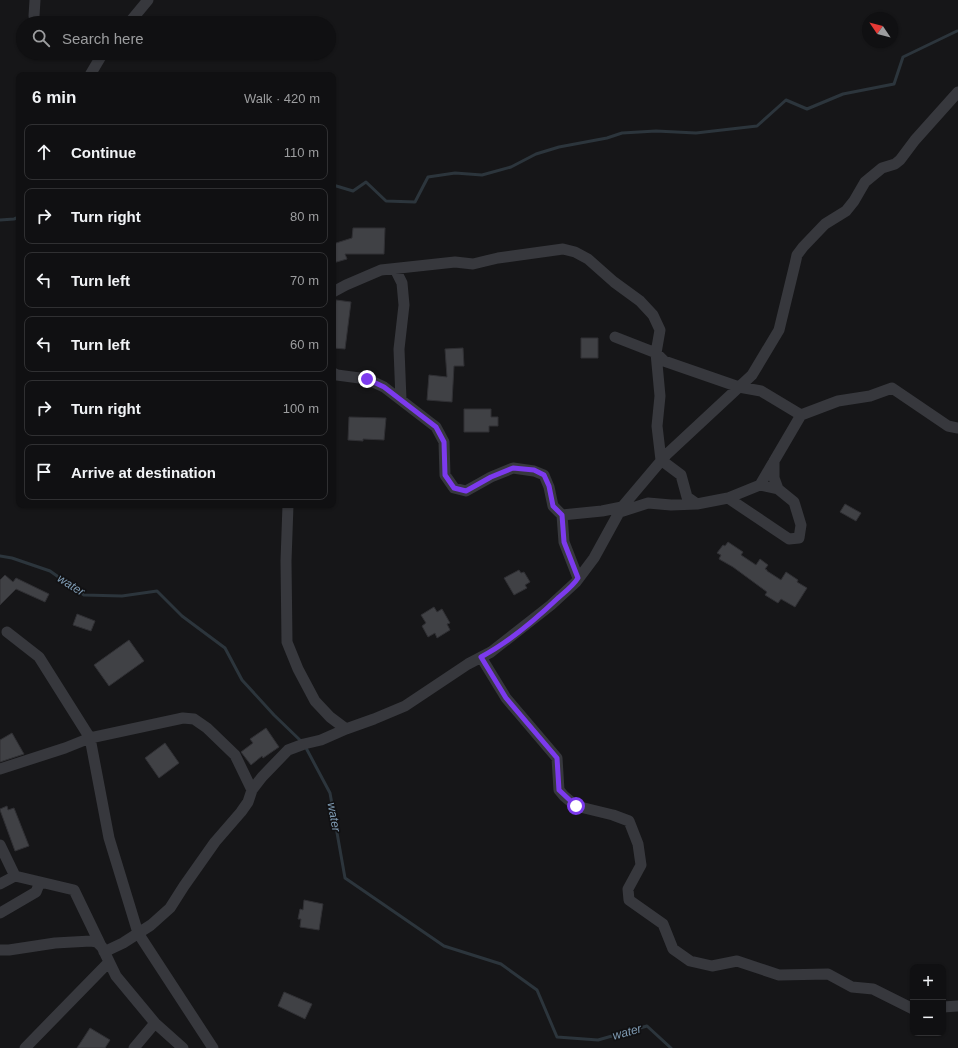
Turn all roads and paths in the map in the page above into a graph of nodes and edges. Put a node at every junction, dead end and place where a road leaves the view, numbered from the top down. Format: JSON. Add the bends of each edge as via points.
{"nodes":[{"id":1,"x":35,"y":0,"type":"edge"},
{"id":2,"x":148,"y":0,"type":"edge"},
{"id":3,"x":34,"y":16,"type":"dead end"},
{"id":4,"x":135,"y":16,"type":"edge"},
{"id":5,"x":99,"y":60,"type":"edge"},
{"id":6,"x":92,"y":72,"type":"edge"},
{"id":7,"x":958,"y":92,"type":"edge"},
{"id":8,"x":395,"y":269,"type":"junction"},
{"id":9,"x":336,"y":290,"type":"edge"},
{"id":10,"x":615,"y":337,"type":"dead end"},
{"id":11,"x":656,"y":353,"type":"junction"},
{"id":12,"x":336,"y":374,"type":"edge"},
{"id":13,"x":739,"y":387,"type":"junction"},
{"id":14,"x":401,"y":400,"type":"junction"},
{"id":15,"x":801,"y":415,"type":"junction"},
{"id":16,"x":958,"y":428,"type":"edge"},
{"id":17,"x":661,"y":460,"type":"junction"},
{"id":18,"x":774,"y":461,"type":"junction"},
{"id":19,"x":760,"y":484,"type":"junction"},
{"id":20,"x":778,"y":489,"type":"junction"},
{"id":21,"x":728,"y":498,"type":"junction"},
{"id":22,"x":697,"y":504,"type":"junction"},
{"id":23,"x":288,"y":508,"type":"edge"},
{"id":24,"x":621,"y":510,"type":"junction"},
{"id":25,"x":562,"y":515,"type":"junction"},
{"id":26,"x":578,"y":578,"type":"junction"},
{"id":27,"x":7,"y":632,"type":"dead end"},
{"id":28,"x":481,"y":657,"type":"junction"},
{"id":29,"x":346,"y":729,"type":"junction"},
{"id":30,"x":90,"y":738,"type":"junction"},
{"id":31,"x":0,"y":769,"type":"edge"},
{"id":32,"x":252,"y":790,"type":"junction"},
{"id":33,"x":0,"y":846,"type":"edge"},
{"id":34,"x":15,"y":876,"type":"junction"},
{"id":35,"x":40,"y":882,"type":"junction"},
{"id":36,"x":0,"y":884,"type":"edge"},
{"id":37,"x":0,"y":914,"type":"edge"},
{"id":38,"x":138,"y":933,"type":"junction"},
{"id":39,"x":0,"y":950,"type":"edge"},
{"id":40,"x":105,"y":954,"type":"junction"},
{"id":41,"x":958,"y":1006,"type":"edge"},
{"id":42,"x":946,"y":1007,"type":"edge"},
{"id":43,"x":910,"y":1008,"type":"edge"},
{"id":44,"x":155,"y":1024,"type":"junction"},
{"id":45,"x":25,"y":1048,"type":"edge"},
{"id":46,"x":134,"y":1048,"type":"edge"},
{"id":47,"x":183,"y":1048,"type":"edge"},
{"id":48,"x":213,"y":1048,"type":"edge"}],
"edges":[{"from":1,"to":3,"type":"street"},
{"from":2,"to":4,"type":"street"},
{"from":5,"to":6,"type":"street"},
{"from":7,"to":13,"type":"street","via":[[904,156],[895,164],[882,168],[866,182],[846,211],[825,224],[797,255],[780,330],[752,375]]},
{"from":8,"to":9,"type":"street","via":[[381,270]]},
{"from":8,"to":11,"type":"street","via":[[455,262],[473,264],[498,258],[563,250],[575,252],[588,259],[640,301],[653,315],[660,330]]},
{"from":8,"to":14,"type":"street","via":[[402,283],[404,305],[399,349]]},
{"from":10,"to":11,"type":"street"},
{"from":11,"to":13,"type":"street","via":[[664,361]]},
{"from":11,"to":17,"type":"street","via":[[660,396],[657,426]]},
{"from":12,"to":14,"type":"street","via":[[367,379],[384,387]]},
{"from":13,"to":15,"type":"street","via":[[761,391]]},
{"from":13,"to":17,"type":"street"},
{"from":14,"to":25,"type":"street","via":[[436,427],[444,442],[445,475],[454,488],[466,491],[513,468],[534,470],[544,475],[553,506]]},
{"from":15,"to":16,"type":"street","via":[[838,401],[870,396],[892,388],[948,426]]},
{"from":15,"to":18,"type":"street"},
{"from":17,"to":22,"type":"street","via":[[681,475],[686,497]]},
{"from":17,"to":24,"type":"street"},
{"from":18,"to":19,"type":"street"},
{"from":18,"to":20,"type":"street","via":[[774,478]]},
{"from":19,"to":20,"type":"street"},
{"from":19,"to":21,"type":"street"},
{"from":20,"to":21,"type":"street","via":[[794,502],[801,525],[799,538],[789,539]]},
{"from":21,"to":22,"type":"street"},
{"from":22,"to":24,"type":"street","via":[[648,503]]},
{"from":23,"to":29,"type":"street","via":[[287,642],[315,701]]},
{"from":24,"to":25,"type":"street"},
{"from":24,"to":26,"type":"street","via":[[594,558]]},
{"from":25,"to":26,"type":"street","via":[[564,542]]},
{"from":26,"to":28,"type":"street","via":[[538,616]]},
{"from":27,"to":30,"type":"street","via":[[40,657]]},
{"from":28,"to":29,"type":"street","via":[[405,706]]},
{"from":28,"to":43,"type":"street","via":[[506,698],[557,758],[559,790],[564,796],[576,806],[629,821],[638,844],[640,865],[628,889],[629,900],[664,924],[673,949],[690,961],[712,966],[737,961],[779,975],[828,974],[852,987],[873,989]]},
{"from":29,"to":32,"type":"street","via":[[288,750]]},
{"from":30,"to":31,"type":"street"},
{"from":30,"to":32,"type":"street","via":[[183,718],[194,719],[235,755]]},
{"from":30,"to":38,"type":"street","via":[[109,838]]},
{"from":32,"to":38,"type":"street","via":[[242,812],[215,842],[170,908]]},
{"from":33,"to":34,"type":"street"},
{"from":34,"to":35,"type":"street"},
{"from":34,"to":36,"type":"street"},
{"from":35,"to":37,"type":"street","via":[[36,892]]},
{"from":35,"to":40,"type":"street","via":[[74,890]]},
{"from":38,"to":40,"type":"street"},
{"from":38,"to":48,"type":"street"},
{"from":39,"to":40,"type":"street","via":[[91,941],[97,942]]},
{"from":40,"to":44,"type":"street","via":[[116,976]]},
{"from":40,"to":45,"type":"street"},
{"from":41,"to":42,"type":"street"},
{"from":44,"to":46,"type":"street"},
{"from":44,"to":47,"type":"street"}]}
